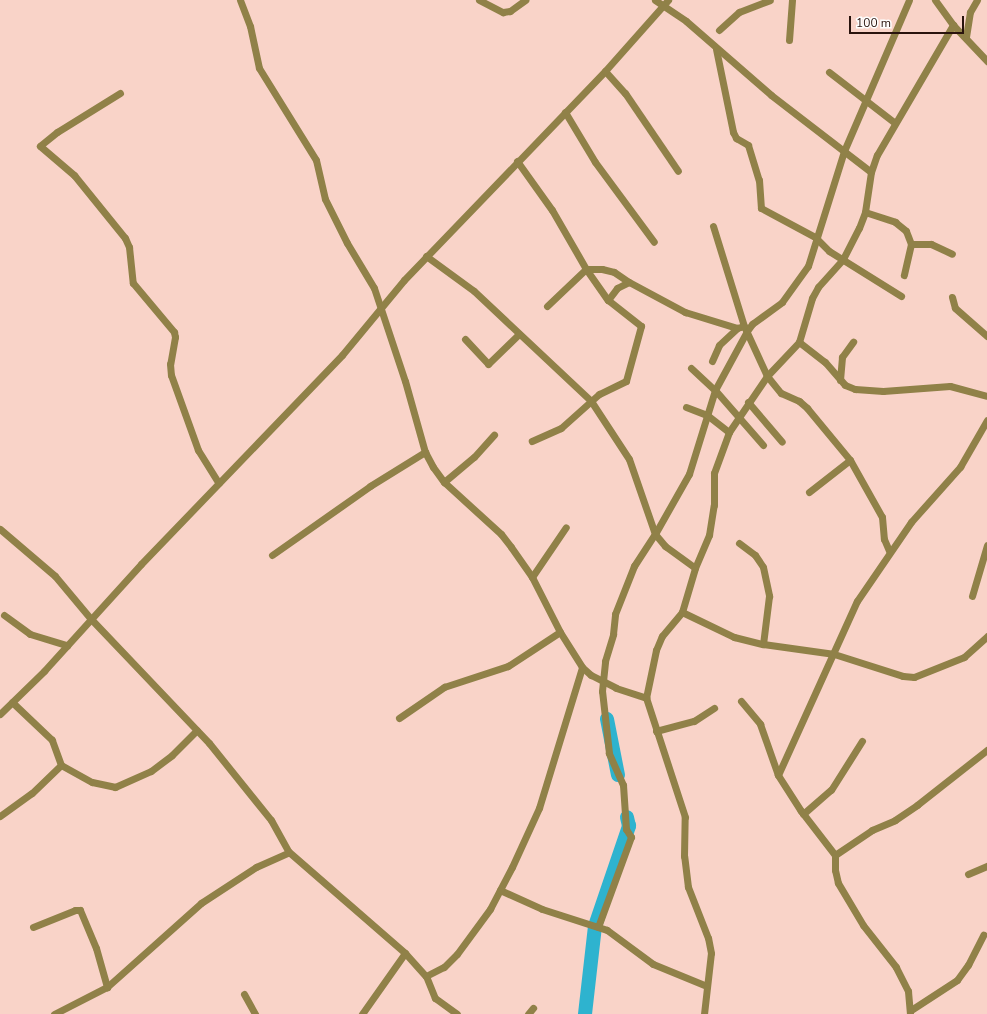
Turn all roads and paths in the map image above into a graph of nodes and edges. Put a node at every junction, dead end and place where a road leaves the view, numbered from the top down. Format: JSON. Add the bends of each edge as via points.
{"nodes":[{"id":1,"x":240,"y":0,"type":"edge"},
{"id":2,"x":479,"y":0,"type":"edge"},
{"id":3,"x":525,"y":0,"type":"edge"},
{"id":4,"x":655,"y":0,"type":"edge"},
{"id":5,"x":770,"y":0,"type":"edge"},
{"id":6,"x":792,"y":0,"type":"edge"},
{"id":7,"x":909,"y":0,"type":"edge"},
{"id":8,"x":935,"y":0,"type":"edge"},
{"id":9,"x":976,"y":0,"type":"edge"},
{"id":10,"x":666,"y":3,"type":"edge"},
{"id":11,"x":952,"y":25,"type":"junction"},
{"id":12,"x":719,"y":30,"type":"dead end"},
{"id":13,"x":966,"y":37,"type":"junction"},
{"id":14,"x":789,"y":40,"type":"dead end"},
{"id":15,"x":716,"y":49,"type":"junction"},
{"id":16,"x":987,"y":61,"type":"edge"},
{"id":17,"x":605,"y":71,"type":"junction"},
{"id":18,"x":829,"y":72,"type":"dead end"},
{"id":19,"x":120,"y":93,"type":"dead end"},
{"id":20,"x":866,"y":102,"type":"junction"},
{"id":21,"x":565,"y":112,"type":"junction"},
{"id":22,"x":895,"y":122,"type":"junction"},
{"id":23,"x":844,"y":151,"type":"junction"},
{"id":24,"x":517,"y":161,"type":"junction"},
{"id":25,"x":678,"y":171,"type":"dead end"},
{"id":26,"x":871,"y":172,"type":"junction"},
{"id":27,"x":865,"y":212,"type":"junction"},
{"id":28,"x":713,"y":226,"type":"dead end"},
{"id":29,"x":815,"y":237,"type":"junction"},
{"id":30,"x":654,"y":242,"type":"dead end"},
{"id":31,"x":911,"y":244,"type":"junction"},
{"id":32,"x":952,"y":254,"type":"dead end"},
{"id":33,"x":426,"y":256,"type":"junction"},
{"id":34,"x":843,"y":259,"type":"junction"},
{"id":35,"x":586,"y":269,"type":"junction"},
{"id":36,"x":904,"y":275,"type":"dead end"},
{"id":37,"x":629,"y":282,"type":"junction"},
{"id":38,"x":901,"y":296,"type":"dead end"},
{"id":39,"x":952,"y":297,"type":"dead end"},
{"id":40,"x":608,"y":300,"type":"junction"},
{"id":41,"x":547,"y":306,"type":"dead end"},
{"id":42,"x":379,"y":308,"type":"junction"},
{"id":43,"x":737,"y":328,"type":"junction"},
{"id":44,"x":746,"y":328,"type":"junction"},
{"id":45,"x":518,"y":334,"type":"junction"},
{"id":46,"x":987,"y":336,"type":"edge"},
{"id":47,"x":465,"y":339,"type":"dead end"},
{"id":48,"x":799,"y":342,"type":"junction"},
{"id":49,"x":853,"y":342,"type":"dead end"},
{"id":50,"x":712,"y":361,"type":"dead end"},
{"id":51,"x":691,"y":368,"type":"dead end"},
{"id":52,"x":767,"y":376,"type":"junction"},
{"id":53,"x":840,"y":380,"type":"junction"},
{"id":54,"x":715,"y":390,"type":"junction"},
{"id":55,"x":987,"y":396,"type":"edge"},
{"id":56,"x":591,"y":401,"type":"junction"},
{"id":57,"x":748,"y":402,"type":"junction"},
{"id":58,"x":686,"y":407,"type":"dead end"},
{"id":59,"x":707,"y":415,"type":"junction"},
{"id":60,"x":738,"y":416,"type":"junction"},
{"id":61,"x":987,"y":420,"type":"edge"},
{"id":62,"x":729,"y":432,"type":"junction"},
{"id":63,"x":494,"y":435,"type":"dead end"},
{"id":64,"x":532,"y":440,"type":"dead end"},
{"id":65,"x":782,"y":442,"type":"dead end"},
{"id":66,"x":763,"y":446,"type":"dead end"},
{"id":67,"x":425,"y":452,"type":"junction"},
{"id":68,"x":850,"y":460,"type":"junction"},
{"id":69,"x":444,"y":482,"type":"junction"},
{"id":70,"x":219,"y":483,"type":"junction"},
{"id":71,"x":809,"y":492,"type":"dead end"},
{"id":72,"x":566,"y":527,"type":"dead end"},
{"id":73,"x":0,"y":529,"type":"edge"},
{"id":74,"x":655,"y":534,"type":"junction"},
{"id":75,"x":739,"y":543,"type":"dead end"},
{"id":76,"x":987,"y":545,"type":"edge"},
{"id":77,"x":889,"y":551,"type":"junction"},
{"id":78,"x":272,"y":555,"type":"dead end"},
{"id":79,"x":695,"y":568,"type":"junction"},
{"id":80,"x":532,"y":577,"type":"junction"},
{"id":81,"x":972,"y":596,"type":"dead end"},
{"id":82,"x":682,"y":612,"type":"junction"},
{"id":83,"x":4,"y":615,"type":"dead end"},
{"id":84,"x":92,"y":619,"type":"junction"},
{"id":85,"x":560,"y":632,"type":"junction"},
{"id":86,"x":987,"y":636,"type":"edge"},
{"id":87,"x":763,"y":644,"type":"junction"},
{"id":88,"x":67,"y":645,"type":"junction"},
{"id":89,"x":834,"y":654,"type":"junction"},
{"id":90,"x":582,"y":667,"type":"junction"},
{"id":91,"x":603,"y":680,"type":"junction"},
{"id":92,"x":646,"y":698,"type":"junction"},
{"id":93,"x":741,"y":701,"type":"dead end"},
{"id":94,"x":12,"y":702,"type":"junction"},
{"id":95,"x":714,"y":708,"type":"dead end"},
{"id":96,"x":0,"y":714,"type":"edge"},
{"id":97,"x":399,"y":718,"type":"dead end"},
{"id":98,"x":196,"y":730,"type":"junction"},
{"id":99,"x":656,"y":731,"type":"junction"},
{"id":100,"x":862,"y":741,"type":"dead end"},
{"id":101,"x":987,"y":750,"type":"edge"},
{"id":102,"x":61,"y":765,"type":"junction"},
{"id":103,"x":778,"y":775,"type":"junction"},
{"id":104,"x":803,"y":814,"type":"junction"},
{"id":105,"x":0,"y":816,"type":"edge"},
{"id":106,"x":289,"y":852,"type":"junction"},
{"id":107,"x":835,"y":855,"type":"junction"},
{"id":108,"x":987,"y":866,"type":"edge"},
{"id":109,"x":968,"y":874,"type":"dead end"},
{"id":110,"x":500,"y":890,"type":"junction"},
{"id":111,"x":33,"y":927,"type":"dead end"},
{"id":112,"x":598,"y":927,"type":"junction"},
{"id":113,"x":983,"y":935,"type":"dead end"},
{"id":114,"x":405,"y":953,"type":"junction"},
{"id":115,"x":426,"y":976,"type":"junction"},
{"id":116,"x":707,"y":986,"type":"junction"},
{"id":117,"x":107,"y":987,"type":"junction"},
{"id":118,"x":244,"y":994,"type":"dead end"},
{"id":119,"x":911,"y":1012,"type":"edge"},
{"id":120,"x":54,"y":1014,"type":"edge"},
{"id":121,"x":255,"y":1014,"type":"edge"},
{"id":122,"x":362,"y":1014,"type":"edge"},
{"id":123,"x":457,"y":1014,"type":"edge"},
{"id":124,"x":704,"y":1014,"type":"edge"}],
"edges":[{"from":1,"to":42,"type":"street","via":[[250,26],[259,68],[316,160],[326,199],[347,243],[374,288]]},
{"from":2,"to":3,"type":"street","via":[[503,12],[510,11]]},
{"from":4,"to":10,"type":"street"},
{"from":5,"to":12,"type":"street","via":[[739,12]]},
{"from":6,"to":14,"type":"street"},
{"from":7,"to":20,"type":"street"},
{"from":8,"to":11,"type":"street"},
{"from":9,"to":13,"type":"street","via":[[970,12]]},
{"from":10,"to":15,"type":"street"},
{"from":10,"to":17,"type":"street"},
{"from":11,"to":13,"type":"street"},
{"from":11,"to":22,"type":"street"},
{"from":13,"to":16,"type":"street"},
{"from":15,"to":23,"type":"street"},
{"from":15,"to":29,"type":"street","via":[[733,132],[736,138],[748,144],[759,180],[762,208]]},
{"from":17,"to":21,"type":"street"},
{"from":17,"to":25,"type":"street","via":[[625,93]]},
{"from":18,"to":20,"type":"street"},
{"from":19,"to":70,"type":"street","via":[[57,132],[40,146],[74,175],[126,238],[133,283],[176,336],[170,364],[171,375],[198,450]]},
{"from":20,"to":22,"type":"street"},
{"from":20,"to":23,"type":"street"},
{"from":21,"to":24,"type":"street"},
{"from":21,"to":30,"type":"street","via":[[595,162]]},
{"from":22,"to":26,"type":"street"},
{"from":23,"to":26,"type":"street"},
{"from":23,"to":29,"type":"street"},
{"from":24,"to":33,"type":"street"},
{"from":24,"to":35,"type":"street","via":[[552,210]]},
{"from":26,"to":27,"type":"street"},
{"from":27,"to":31,"type":"street","via":[[900,226],[906,231]]},
{"from":27,"to":34,"type":"street"},
{"from":28,"to":44,"type":"street"},
{"from":29,"to":34,"type":"street","via":[[829,251]]},
{"from":29,"to":44,"type":"street","via":[[808,266],[782,302]]},
{"from":31,"to":32,"type":"street","via":[[931,244]]},
{"from":31,"to":36,"type":"street"},
{"from":33,"to":42,"type":"street"},
{"from":33,"to":45,"type":"street","via":[[474,291]]},
{"from":34,"to":38,"type":"street"},
{"from":34,"to":48,"type":"street","via":[[818,287],[812,298]]},
{"from":35,"to":37,"type":"street","via":[[614,272]]},
{"from":35,"to":40,"type":"street"},
{"from":35,"to":41,"type":"street"},
{"from":37,"to":40,"type":"street","via":[[617,288]]},
{"from":37,"to":43,"type":"street","via":[[679,310]]},
{"from":39,"to":46,"type":"street","via":[[955,308]]},
{"from":40,"to":56,"type":"street","via":[[639,323],[641,333],[626,381]]},
{"from":42,"to":67,"type":"street","via":[[405,381]]},
{"from":42,"to":70,"type":"street","via":[[342,355]]},
{"from":43,"to":44,"type":"street"},
{"from":43,"to":50,"type":"street","via":[[719,345]]},
{"from":44,"to":52,"type":"street"},
{"from":44,"to":54,"type":"street"},
{"from":45,"to":47,"type":"street","via":[[488,364]]},
{"from":45,"to":56,"type":"street"},
{"from":48,"to":52,"type":"street"},
{"from":48,"to":53,"type":"street","via":[[825,362]]},
{"from":49,"to":53,"type":"street","via":[[842,357]]},
{"from":51,"to":54,"type":"street"},
{"from":52,"to":57,"type":"street"},
{"from":52,"to":68,"type":"street","via":[[781,393],[799,401],[807,408]]},
{"from":53,"to":55,"type":"street","via":[[855,389],[950,386]]},
{"from":54,"to":59,"type":"street"},
{"from":54,"to":60,"type":"street"},
{"from":56,"to":64,"type":"street","via":[[562,428]]},
{"from":56,"to":74,"type":"street","via":[[629,458]]},
{"from":57,"to":60,"type":"street"},
{"from":57,"to":65,"type":"street"},
{"from":58,"to":59,"type":"street"},
{"from":59,"to":62,"type":"street"},
{"from":59,"to":74,"type":"street","via":[[689,474]]},
{"from":60,"to":62,"type":"street"},
{"from":60,"to":66,"type":"street"},
{"from":61,"to":77,"type":"street","via":[[960,468]]},
{"from":62,"to":79,"type":"street","via":[[714,472],[714,505],[709,535]]},
{"from":63,"to":69,"type":"street","via":[[474,457]]},
{"from":67,"to":69,"type":"street"},
{"from":67,"to":78,"type":"street","via":[[370,486]]},
{"from":68,"to":71,"type":"street"},
{"from":68,"to":77,"type":"street","via":[[882,517],[884,539]]},
{"from":69,"to":80,"type":"street","via":[[501,534]]},
{"from":70,"to":84,"type":"street"},
{"from":72,"to":80,"type":"street"},
{"from":73,"to":84,"type":"street","via":[[55,576]]},
{"from":74,"to":79,"type":"street","via":[[666,546]]},
{"from":74,"to":91,"type":"street","via":[[640,554],[618,604]]},
{"from":75,"to":87,"type":"street","via":[[755,556],[763,567],[769,596]]},
{"from":76,"to":81,"type":"street"},
{"from":77,"to":89,"type":"street","via":[[857,601]]},
{"from":79,"to":82,"type":"street"},
{"from":80,"to":85,"type":"street"},
{"from":82,"to":87,"type":"street","via":[[734,637]]},
{"from":82,"to":92,"type":"street","via":[[658,644]]},
{"from":83,"to":88,"type":"street","via":[[30,634]]},
{"from":84,"to":88,"type":"street"},
{"from":84,"to":98,"type":"street"},
{"from":85,"to":90,"type":"street"},
{"from":85,"to":97,"type":"street","via":[[508,666],[444,686]]},
{"from":86,"to":89,"type":"street","via":[[964,657],[914,677],[903,676]]},
{"from":87,"to":89,"type":"street"},
{"from":88,"to":94,"type":"street"},
{"from":89,"to":103,"type":"street","via":[[790,744]]},
{"from":90,"to":91,"type":"street","via":[[591,675]]},
{"from":90,"to":110,"type":"street","via":[[539,808]]},
{"from":91,"to":92,"type":"street","via":[[616,688]]},
{"from":91,"to":112,"type":"street","via":[[609,754],[623,785],[626,829],[631,837]]},
{"from":92,"to":99,"type":"street"},
{"from":93,"to":103,"type":"street","via":[[760,724]]},
{"from":94,"to":96,"type":"street"},
{"from":94,"to":102,"type":"street","via":[[52,740]]},
{"from":95,"to":99,"type":"street","via":[[683,725]]},
{"from":98,"to":102,"type":"street","via":[[172,755],[151,771],[114,787],[92,782]]},
{"from":98,"to":106,"type":"street","via":[[271,820]]},
{"from":99,"to":116,"type":"street","via":[[685,817],[684,856],[688,887],[710,944]]},
{"from":100,"to":104,"type":"street","via":[[831,790]]},
{"from":101,"to":107,"type":"street","via":[[917,806],[872,830]]},
{"from":102,"to":105,"type":"street","via":[[32,794]]},
{"from":103,"to":104,"type":"street"},
{"from":104,"to":107,"type":"street"},
{"from":106,"to":114,"type":"street"},
{"from":106,"to":117,"type":"street","via":[[256,867],[201,903]]},
{"from":107,"to":119,"type":"street","via":[[838,883],[863,925],[896,967],[908,991]]},
{"from":108,"to":109,"type":"street"},
{"from":110,"to":112,"type":"street","via":[[542,909]]},
{"from":110,"to":115,"type":"street","via":[[490,909],[458,954],[444,967]]},
{"from":111,"to":117,"type":"street","via":[[80,910],[96,948]]},
{"from":112,"to":116,"type":"street","via":[[616,936],[653,964]]},
{"from":113,"to":119,"type":"street","via":[[958,980]]},
{"from":114,"to":115,"type":"street"},
{"from":114,"to":122,"type":"street"},
{"from":115,"to":123,"type":"street","via":[[435,998]]},
{"from":116,"to":124,"type":"street"},
{"from":117,"to":120,"type":"street"},
{"from":118,"to":121,"type":"street"}]}
